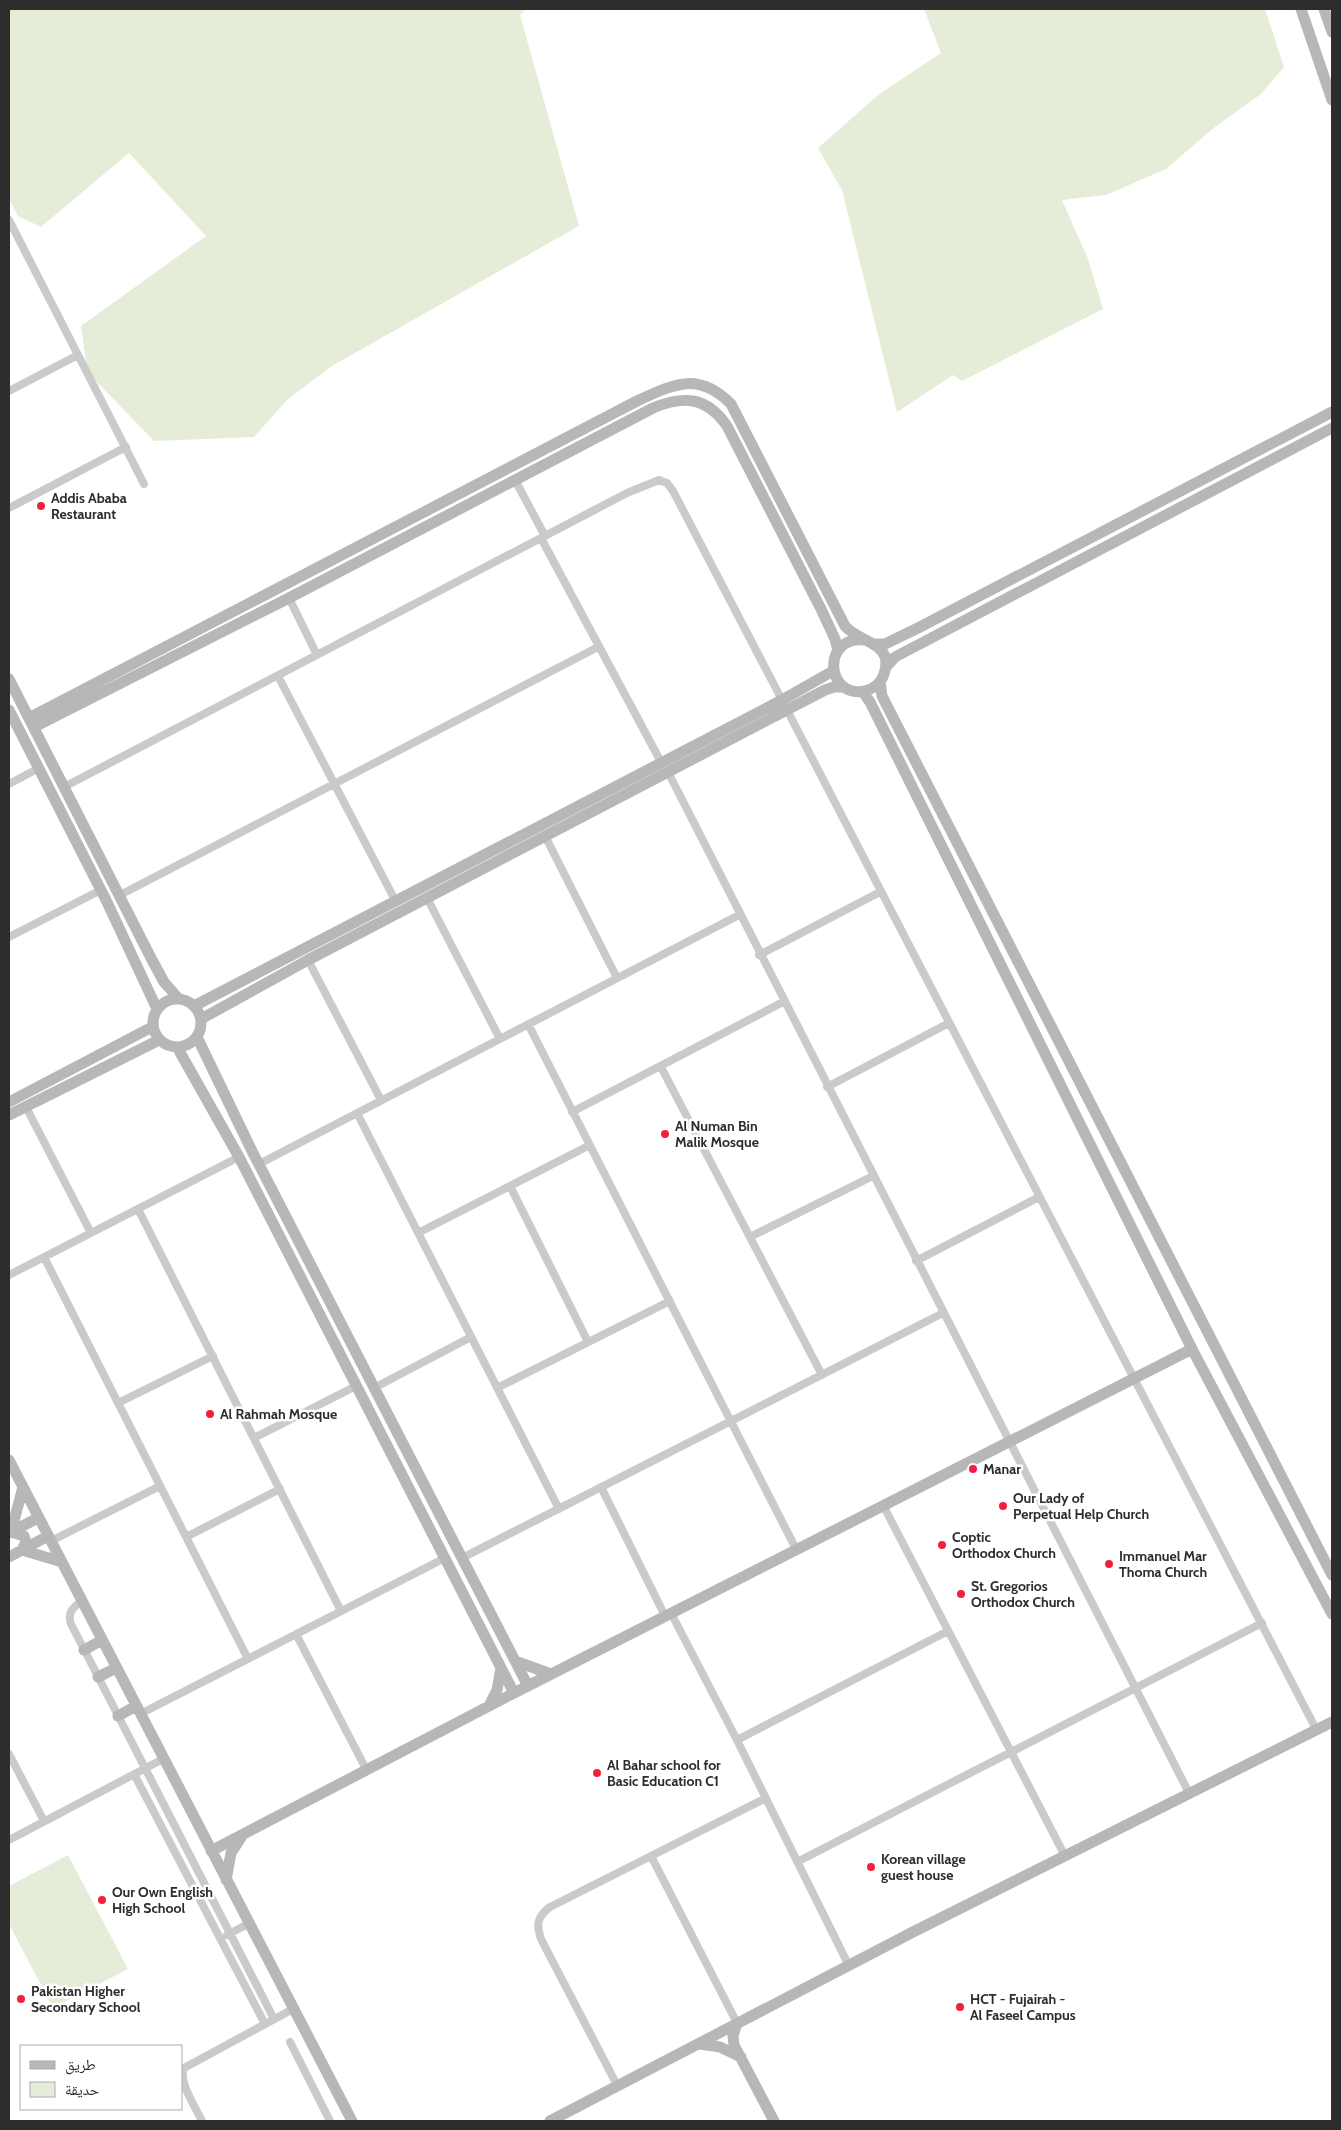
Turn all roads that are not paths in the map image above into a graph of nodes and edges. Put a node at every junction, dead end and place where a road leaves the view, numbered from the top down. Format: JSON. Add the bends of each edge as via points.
{"nodes":[{"id":1,"x":1301,"y":9,"type":"edge"},
{"id":2,"x":1324,"y":9,"type":"edge"},
{"id":3,"x":1332,"y":32,"type":"edge"},
{"id":4,"x":1332,"y":100,"type":"edge"},
{"id":5,"x":9,"y":220,"type":"edge"},
{"id":6,"x":78,"y":355,"type":"junction"},
{"id":7,"x":9,"y":390,"type":"edge"},
{"id":8,"x":1332,"y":412,"type":"edge"},
{"id":9,"x":1332,"y":428,"type":"edge"},
{"id":10,"x":126,"y":447,"type":"junction"},
{"id":11,"x":515,"y":480,"type":"junction"},
{"id":12,"x":144,"y":484,"type":"dead end"},
{"id":13,"x":9,"y":508,"type":"edge"},
{"id":14,"x":543,"y":537,"type":"junction"},
{"id":15,"x":288,"y":598,"type":"junction"},
{"id":16,"x":869,"y":642,"type":"junction"},
{"id":17,"x":598,"y":647,"type":"junction"},
{"id":18,"x":838,"y":651,"type":"junction"},
{"id":19,"x":317,"y":655,"type":"junction"},
{"id":20,"x":886,"y":667,"type":"junction"},
{"id":21,"x":833,"y":671,"type":"junction"},
{"id":22,"x":278,"y":676,"type":"junction"},
{"id":23,"x":9,"y":679,"type":"edge"},
{"id":24,"x":880,"y":682,"type":"junction"},
{"id":25,"x":844,"y":687,"type":"junction"},
{"id":26,"x":89,"y":692,"type":"junction"},
{"id":27,"x":863,"y":692,"type":"junction"},
{"id":28,"x":785,"y":705,"type":"junction"},
{"id":29,"x":9,"y":710,"type":"edge"},
{"id":30,"x":31,"y":723,"type":"junction"},
{"id":31,"x":664,"y":767,"type":"junction"},
{"id":32,"x":38,"y":768,"type":"junction"},
{"id":33,"x":9,"y":784,"type":"edge"},
{"id":34,"x":336,"y":784,"type":"junction"},
{"id":35,"x":64,"y":787,"type":"junction"},
{"id":36,"x":545,"y":836,"type":"junction"},
{"id":37,"x":101,"y":890,"type":"junction"},
{"id":38,"x":880,"y":892,"type":"junction"},
{"id":39,"x":120,"y":895,"type":"junction"},
{"id":40,"x":427,"y":898,"type":"junction"},
{"id":41,"x":395,"y":900,"type":"junction"},
{"id":42,"x":739,"y":915,"type":"junction"},
{"id":43,"x":9,"y":937,"type":"edge"},
{"id":44,"x":759,"y":955,"type":"junction"},
{"id":45,"x":308,"y":960,"type":"junction"},
{"id":46,"x":617,"y":978,"type":"junction"},
{"id":47,"x":178,"y":998,"type":"junction"},
{"id":48,"x":783,"y":1002,"type":"junction"},
{"id":49,"x":194,"y":1006,"type":"junction"},
{"id":50,"x":157,"y":1009,"type":"junction"},
{"id":51,"x":201,"y":1019,"type":"junction"},
{"id":52,"x":948,"y":1023,"type":"junction"},
{"id":53,"x":528,"y":1024,"type":"junction"},
{"id":54,"x":152,"y":1027,"type":"junction"},
{"id":55,"x":197,"y":1037,"type":"junction"},
{"id":56,"x":500,"y":1039,"type":"junction"},
{"id":57,"x":159,"y":1040,"type":"junction"},
{"id":58,"x":177,"y":1047,"type":"junction"},
{"id":59,"x":661,"y":1067,"type":"junction"},
{"id":60,"x":827,"y":1087,"type":"junction"},
{"id":61,"x":381,"y":1100,"type":"junction"},
{"id":62,"x":9,"y":1102,"type":"edge"},
{"id":63,"x":26,"y":1106,"type":"junction"},
{"id":64,"x":572,"y":1112,"type":"junction"},
{"id":65,"x":357,"y":1113,"type":"junction"},
{"id":66,"x":9,"y":1116,"type":"edge"},
{"id":67,"x":1088,"y":1140,"type":"junction"},
{"id":68,"x":590,"y":1146,"type":"junction"},
{"id":69,"x":239,"y":1157,"type":"junction"},
{"id":70,"x":259,"y":1164,"type":"junction"},
{"id":71,"x":873,"y":1176,"type":"junction"},
{"id":72,"x":1130,"y":1178,"type":"junction"},
{"id":73,"x":510,"y":1186,"type":"junction"},
{"id":74,"x":1039,"y":1197,"type":"junction"},
{"id":75,"x":138,"y":1209,"type":"junction"},
{"id":76,"x":1132,"y":1227,"type":"junction"},
{"id":77,"x":91,"y":1233,"type":"junction"},
{"id":78,"x":418,"y":1233,"type":"junction"},
{"id":79,"x":750,"y":1238,"type":"junction"},
{"id":80,"x":44,"y":1257,"type":"junction"},
{"id":81,"x":916,"y":1261,"type":"junction"},
{"id":82,"x":1174,"y":1266,"type":"junction"},
{"id":83,"x":9,"y":1275,"type":"edge"},
{"id":84,"x":670,"y":1301,"type":"junction"},
{"id":85,"x":943,"y":1313,"type":"junction"},
{"id":86,"x":471,"y":1337,"type":"junction"},
{"id":87,"x":588,"y":1342,"type":"junction"},
{"id":88,"x":1192,"y":1348,"type":"junction"},
{"id":89,"x":213,"y":1356,"type":"junction"},
{"id":90,"x":822,"y":1375,"type":"junction"},
{"id":91,"x":1132,"y":1378,"type":"junction"},
{"id":92,"x":356,"y":1386,"type":"junction"},
{"id":93,"x":374,"y":1388,"type":"junction"},
{"id":94,"x":497,"y":1388,"type":"junction"},
{"id":95,"x":118,"y":1404,"type":"junction"},
{"id":96,"x":731,"y":1421,"type":"junction"},
{"id":97,"x":254,"y":1438,"type":"junction"},
{"id":98,"x":1009,"y":1440,"type":"junction"},
{"id":99,"x":9,"y":1460,"type":"edge"},
{"id":100,"x":160,"y":1486,"type":"junction"},
{"id":101,"x":23,"y":1487,"type":"junction"},
{"id":102,"x":601,"y":1487,"type":"junction"},
{"id":103,"x":280,"y":1489,"type":"junction"},
{"id":104,"x":882,"y":1504,"type":"junction"},
{"id":105,"x":559,"y":1509,"type":"junction"},
{"id":106,"x":38,"y":1518,"type":"junction"},
{"id":107,"x":10,"y":1533,"type":"edge"},
{"id":108,"x":186,"y":1537,"type":"junction"},
{"id":109,"x":50,"y":1539,"type":"junction"},
{"id":110,"x":796,"y":1549,"type":"junction"},
{"id":111,"x":22,"y":1550,"type":"junction"},
{"id":112,"x":9,"y":1557,"type":"edge"},
{"id":113,"x":445,"y":1558,"type":"junction"},
{"id":114,"x":462,"y":1558,"type":"junction"},
{"id":115,"x":62,"y":1562,"type":"junction"},
{"id":116,"x":1332,"y":1576,"type":"edge"},
{"id":117,"x":82,"y":1601,"type":"junction"},
{"id":118,"x":342,"y":1611,"type":"junction"},
{"id":119,"x":1332,"y":1614,"type":"edge"},
{"id":120,"x":668,"y":1615,"type":"junction"},
{"id":121,"x":1262,"y":1623,"type":"junction"},
{"id":122,"x":948,"y":1631,"type":"junction"},
{"id":123,"x":296,"y":1634,"type":"junction"},
{"id":124,"x":102,"y":1640,"type":"junction"},
{"id":125,"x":84,"y":1650,"type":"junction"},
{"id":126,"x":248,"y":1659,"type":"junction"},
{"id":127,"x":515,"y":1661,"type":"junction"},
{"id":128,"x":116,"y":1668,"type":"junction"},
{"id":129,"x":501,"y":1668,"type":"junction"},
{"id":130,"x":551,"y":1674,"type":"junction"},
{"id":131,"x":98,"y":1677,"type":"junction"},
{"id":132,"x":528,"y":1686,"type":"junction"},
{"id":133,"x":1133,"y":1687,"type":"junction"},
{"id":134,"x":514,"y":1693,"type":"junction"},
{"id":135,"x":489,"y":1706,"type":"junction"},
{"id":136,"x":138,"y":1710,"type":"junction"},
{"id":137,"x":118,"y":1716,"type":"junction"},
{"id":138,"x":1331,"y":1721,"type":"edge"},
{"id":139,"x":1316,"y":1729,"type":"junction"},
{"id":140,"x":737,"y":1740,"type":"junction"},
{"id":141,"x":1011,"y":1751,"type":"junction"},
{"id":142,"x":9,"y":1754,"type":"edge"},
{"id":143,"x":163,"y":1759,"type":"junction"},
{"id":144,"x":145,"y":1768,"type":"junction"},
{"id":145,"x":367,"y":1771,"type":"junction"},
{"id":146,"x":134,"y":1774,"type":"junction"},
{"id":147,"x":1189,"y":1793,"type":"junction"},
{"id":148,"x":766,"y":1798,"type":"junction"},
{"id":149,"x":44,"y":1821,"type":"junction"},
{"id":150,"x":196,"y":1823,"type":"junction"},
{"id":151,"x":243,"y":1834,"type":"junction"},
{"id":152,"x":9,"y":1840,"type":"edge"},
{"id":153,"x":211,"y":1851,"type":"junction"},
{"id":154,"x":651,"y":1856,"type":"junction"},
{"id":155,"x":1065,"y":1856,"type":"junction"},
{"id":156,"x":797,"y":1862,"type":"junction"},
{"id":157,"x":226,"y":1880,"type":"junction"},
{"id":158,"x":248,"y":1924,"type":"junction"},
{"id":159,"x":230,"y":1933,"type":"junction"},
{"id":160,"x":221,"y":1938,"type":"junction"},
{"id":161,"x":849,"y":1966,"type":"junction"},
{"id":162,"x":293,"y":2010,"type":"junction"},
{"id":163,"x":274,"y":2019,"type":"junction"},
{"id":164,"x":265,"y":2024,"type":"junction"},
{"id":165,"x":737,"y":2025,"type":"junction"},
{"id":166,"x":290,"y":2042,"type":"dead end"},
{"id":167,"x":699,"y":2044,"type":"junction"},
{"id":168,"x":741,"y":2057,"type":"junction"},
{"id":169,"x":618,"y":2087,"type":"junction"},
{"id":170,"x":202,"y":2121,"type":"edge"},
{"id":171,"x":330,"y":2121,"type":"edge"},
{"id":172,"x":352,"y":2121,"type":"edge"},
{"id":173,"x":550,"y":2121,"type":"edge"},
{"id":174,"x":774,"y":2121,"type":"edge"}],
"edges":[{"from":1,"to":4,"type":"street"},
{"from":2,"to":3,"type":"street"},
{"from":5,"to":6,"type":"street"},
{"from":6,"to":7,"type":"street"},
{"from":6,"to":10,"type":"street"},
{"from":8,"to":16,"type":"street","via":[[918,628],[885,644]]},
{"from":9,"to":20,"type":"street","via":[[895,657]]},
{"from":10,"to":12,"type":"street"},
{"from":10,"to":13,"type":"street"},
{"from":11,"to":14,"type":"street"},
{"from":11,"to":15,"type":"street"},
{"from":11,"to":18,"type":"street","via":[[667,402],[696,401],[709,406],[727,426],[835,639]]},
{"from":14,"to":17,"type":"street"},
{"from":14,"to":19,"type":"street"},
{"from":14,"to":28,"type":"street","via":[[648,484],[659,480],[667,483]]},
{"from":15,"to":19,"type":"street"},
{"from":15,"to":26,"type":"street"},
{"from":16,"to":18,"type":"street","via":[[852,640]]},
{"from":16,"to":20,"type":"street","via":[[882,653]]},
{"from":16,"to":26,"type":"street","via":[[845,626],[731,404],[707,386],[678,383],[637,400]]},
{"from":17,"to":31,"type":"street"},
{"from":17,"to":34,"type":"street"},
{"from":18,"to":21,"type":"street"},
{"from":19,"to":22,"type":"street"},
{"from":20,"to":24,"type":"street"},
{"from":21,"to":25,"type":"street"},
{"from":21,"to":28,"type":"street"},
{"from":22,"to":34,"type":"street"},
{"from":22,"to":35,"type":"street"},
{"from":23,"to":30,"type":"street"},
{"from":24,"to":27,"type":"street"},
{"from":24,"to":72,"type":"street","via":[[882,696]]},
{"from":25,"to":27,"type":"street"},
{"from":25,"to":28,"type":"street","via":[[827,689]]},
{"from":26,"to":30,"type":"street"},
{"from":27,"to":67,"type":"street"},
{"from":28,"to":31,"type":"street"},
{"from":28,"to":38,"type":"street"},
{"from":29,"to":32,"type":"street"},
{"from":30,"to":35,"type":"street"},
{"from":31,"to":36,"type":"street"},
{"from":31,"to":41,"type":"street"},
{"from":31,"to":42,"type":"street"},
{"from":32,"to":33,"type":"street"},
{"from":32,"to":37,"type":"street"},
{"from":34,"to":39,"type":"street"},
{"from":34,"to":41,"type":"street"},
{"from":35,"to":39,"type":"street"},
{"from":36,"to":40,"type":"street"},
{"from":36,"to":46,"type":"street"},
{"from":37,"to":43,"type":"street"},
{"from":37,"to":50,"type":"street"},
{"from":38,"to":44,"type":"street"},
{"from":38,"to":52,"type":"street"},
{"from":39,"to":47,"type":"street","via":[[164,982]]},
{"from":40,"to":45,"type":"street"},
{"from":40,"to":56,"type":"street"},
{"from":41,"to":49,"type":"street"},
{"from":42,"to":44,"type":"street"},
{"from":42,"to":46,"type":"street"},
{"from":44,"to":48,"type":"street"},
{"from":45,"to":51,"type":"street"},
{"from":45,"to":61,"type":"street"},
{"from":46,"to":53,"type":"street"},
{"from":47,"to":49,"type":"street"},
{"from":47,"to":50,"type":"street","via":[[166,1001]]},
{"from":48,"to":59,"type":"street"},
{"from":48,"to":60,"type":"street"},
{"from":49,"to":51,"type":"street"},
{"from":50,"to":54,"type":"street"},
{"from":51,"to":55,"type":"street"},
{"from":52,"to":60,"type":"street"},
{"from":52,"to":74,"type":"street"},
{"from":53,"to":56,"type":"street"},
{"from":53,"to":64,"type":"street"},
{"from":54,"to":57,"type":"street"},
{"from":54,"to":62,"type":"street"},
{"from":55,"to":58,"type":"street"},
{"from":55,"to":70,"type":"street"},
{"from":56,"to":61,"type":"street"},
{"from":57,"to":58,"type":"street"},
{"from":57,"to":63,"type":"street"},
{"from":58,"to":69,"type":"street"},
{"from":59,"to":64,"type":"street"},
{"from":59,"to":79,"type":"street"},
{"from":60,"to":71,"type":"street"},
{"from":61,"to":65,"type":"street"},
{"from":63,"to":66,"type":"street"},
{"from":63,"to":77,"type":"street"},
{"from":64,"to":68,"type":"street"},
{"from":65,"to":70,"type":"street"},
{"from":65,"to":78,"type":"street"},
{"from":67,"to":72,"type":"street","via":[[1099,1152],[1118,1188],[1127,1187]]},
{"from":67,"to":76,"type":"street"},
{"from":68,"to":73,"type":"street"},
{"from":68,"to":84,"type":"street"},
{"from":69,"to":75,"type":"street"},
{"from":69,"to":92,"type":"street"},
{"from":70,"to":93,"type":"street"},
{"from":71,"to":79,"type":"street"},
{"from":71,"to":81,"type":"street"},
{"from":72,"to":82,"type":"street"},
{"from":73,"to":78,"type":"street"},
{"from":73,"to":87,"type":"street"},
{"from":74,"to":81,"type":"street"},
{"from":74,"to":91,"type":"street"},
{"from":75,"to":77,"type":"street"},
{"from":75,"to":89,"type":"street"},
{"from":76,"to":82,"type":"street","via":[[1137,1221],[1144,1223],[1157,1249]]},
{"from":76,"to":88,"type":"street"},
{"from":77,"to":80,"type":"street"},
{"from":78,"to":86,"type":"street"},
{"from":79,"to":90,"type":"street"},
{"from":80,"to":83,"type":"street"},
{"from":80,"to":95,"type":"street"},
{"from":81,"to":85,"type":"street"},
{"from":82,"to":116,"type":"street"},
{"from":84,"to":87,"type":"street"},
{"from":84,"to":96,"type":"street"},
{"from":85,"to":90,"type":"street"},
{"from":85,"to":98,"type":"street"},
{"from":86,"to":93,"type":"street"},
{"from":86,"to":94,"type":"street"},
{"from":87,"to":94,"type":"street"},
{"from":88,"to":91,"type":"street"},
{"from":88,"to":119,"type":"street"},
{"from":89,"to":95,"type":"street"},
{"from":89,"to":97,"type":"street"},
{"from":90,"to":96,"type":"street"},
{"from":91,"to":98,"type":"street"},
{"from":91,"to":121,"type":"street"},
{"from":92,"to":97,"type":"street"},
{"from":92,"to":113,"type":"street"},
{"from":93,"to":114,"type":"street"},
{"from":94,"to":105,"type":"street"},
{"from":95,"to":100,"type":"street"},
{"from":96,"to":102,"type":"street"},
{"from":96,"to":110,"type":"street"},
{"from":97,"to":103,"type":"street"},
{"from":98,"to":104,"type":"street"},
{"from":98,"to":133,"type":"street"},
{"from":99,"to":101,"type":"street"},
{"from":100,"to":108,"type":"street"},
{"from":100,"to":109,"type":"street"},
{"from":101,"to":106,"type":"street"},
{"from":101,"to":107,"type":"street"},
{"from":102,"to":105,"type":"street"},
{"from":102,"to":120,"type":"street"},
{"from":103,"to":108,"type":"street"},
{"from":103,"to":118,"type":"street"},
{"from":104,"to":110,"type":"street"},
{"from":104,"to":122,"type":"street"},
{"from":105,"to":114,"type":"street"},
{"from":106,"to":107,"type":"street"},
{"from":106,"to":109,"type":"street"},
{"from":107,"to":111,"type":"street","via":[[24,1536],[26,1542]]},
{"from":108,"to":126,"type":"street"},
{"from":109,"to":111,"type":"street"},
{"from":109,"to":115,"type":"street"},
{"from":110,"to":120,"type":"street"},
{"from":111,"to":112,"type":"street"},
{"from":111,"to":115,"type":"street"},
{"from":113,"to":118,"type":"street"},
{"from":113,"to":129,"type":"street"},
{"from":114,"to":127,"type":"street"},
{"from":115,"to":117,"type":"street"},
{"from":117,"to":124,"type":"street"},
{"from":117,"to":125,"type":"street","via":[[71,1610],[69,1620]]},
{"from":118,"to":123,"type":"street"},
{"from":120,"to":130,"type":"street"},
{"from":120,"to":140,"type":"street"},
{"from":121,"to":133,"type":"street"},
{"from":121,"to":139,"type":"street"},
{"from":122,"to":140,"type":"street"},
{"from":122,"to":141,"type":"street"},
{"from":123,"to":126,"type":"street"},
{"from":123,"to":145,"type":"street"},
{"from":124,"to":125,"type":"street"},
{"from":124,"to":128,"type":"street"},
{"from":125,"to":131,"type":"street"},
{"from":126,"to":136,"type":"street"},
{"from":127,"to":130,"type":"street"},
{"from":127,"to":132,"type":"street"},
{"from":128,"to":131,"type":"street"},
{"from":128,"to":136,"type":"street"},
{"from":129,"to":134,"type":"street"},
{"from":129,"to":135,"type":"street","via":[[497,1690]]},
{"from":130,"to":132,"type":"street"},
{"from":131,"to":137,"type":"street"},
{"from":132,"to":134,"type":"street"},
{"from":133,"to":141,"type":"street"},
{"from":133,"to":147,"type":"street"},
{"from":134,"to":135,"type":"street"},
{"from":135,"to":145,"type":"street"},
{"from":136,"to":137,"type":"street"},
{"from":136,"to":143,"type":"street"},
{"from":137,"to":144,"type":"street"},
{"from":138,"to":139,"type":"street"},
{"from":139,"to":147,"type":"street"},
{"from":140,"to":148,"type":"street"},
{"from":141,"to":155,"type":"street"},
{"from":141,"to":156,"type":"street"},
{"from":142,"to":149,"type":"street"},
{"from":143,"to":144,"type":"street"},
{"from":143,"to":150,"type":"street"},
{"from":144,"to":146,"type":"street"},
{"from":144,"to":159,"type":"street"},
{"from":145,"to":151,"type":"street"},
{"from":146,"to":149,"type":"street"},
{"from":146,"to":160,"type":"street"},
{"from":147,"to":155,"type":"street"},
{"from":148,"to":154,"type":"street"},
{"from":148,"to":156,"type":"street"},
{"from":149,"to":152,"type":"street"},
{"from":150,"to":151,"type":"street","via":[[206,1835],[220,1839]]},
{"from":150,"to":153,"type":"street"},
{"from":151,"to":153,"type":"street"},
{"from":151,"to":157,"type":"street","via":[[231,1853]]},
{"from":153,"to":157,"type":"street"},
{"from":154,"to":165,"type":"street"},
{"from":154,"to":169,"type":"street","via":[[550,1907],[541,1914],[538,1924],[541,1939]]},
{"from":155,"to":161,"type":"street"},
{"from":156,"to":161,"type":"street"},
{"from":157,"to":158,"type":"street"},
{"from":158,"to":159,"type":"street"},
{"from":158,"to":162,"type":"street"},
{"from":159,"to":160,"type":"street"},
{"from":159,"to":163,"type":"street"},
{"from":160,"to":164,"type":"street"},
{"from":161,"to":165,"type":"street"},
{"from":162,"to":163,"type":"street"},
{"from":162,"to":172,"type":"street"},
{"from":163,"to":164,"type":"street"},
{"from":164,"to":170,"type":"street","via":[[184,2068],[183,2082]]},
{"from":165,"to":167,"type":"street"},
{"from":165,"to":168,"type":"street","via":[[733,2040]]},
{"from":166,"to":171,"type":"street"},
{"from":167,"to":168,"type":"street","via":[[720,2047]]},
{"from":167,"to":169,"type":"street"},
{"from":168,"to":174,"type":"street"},
{"from":169,"to":173,"type":"street"}]}
